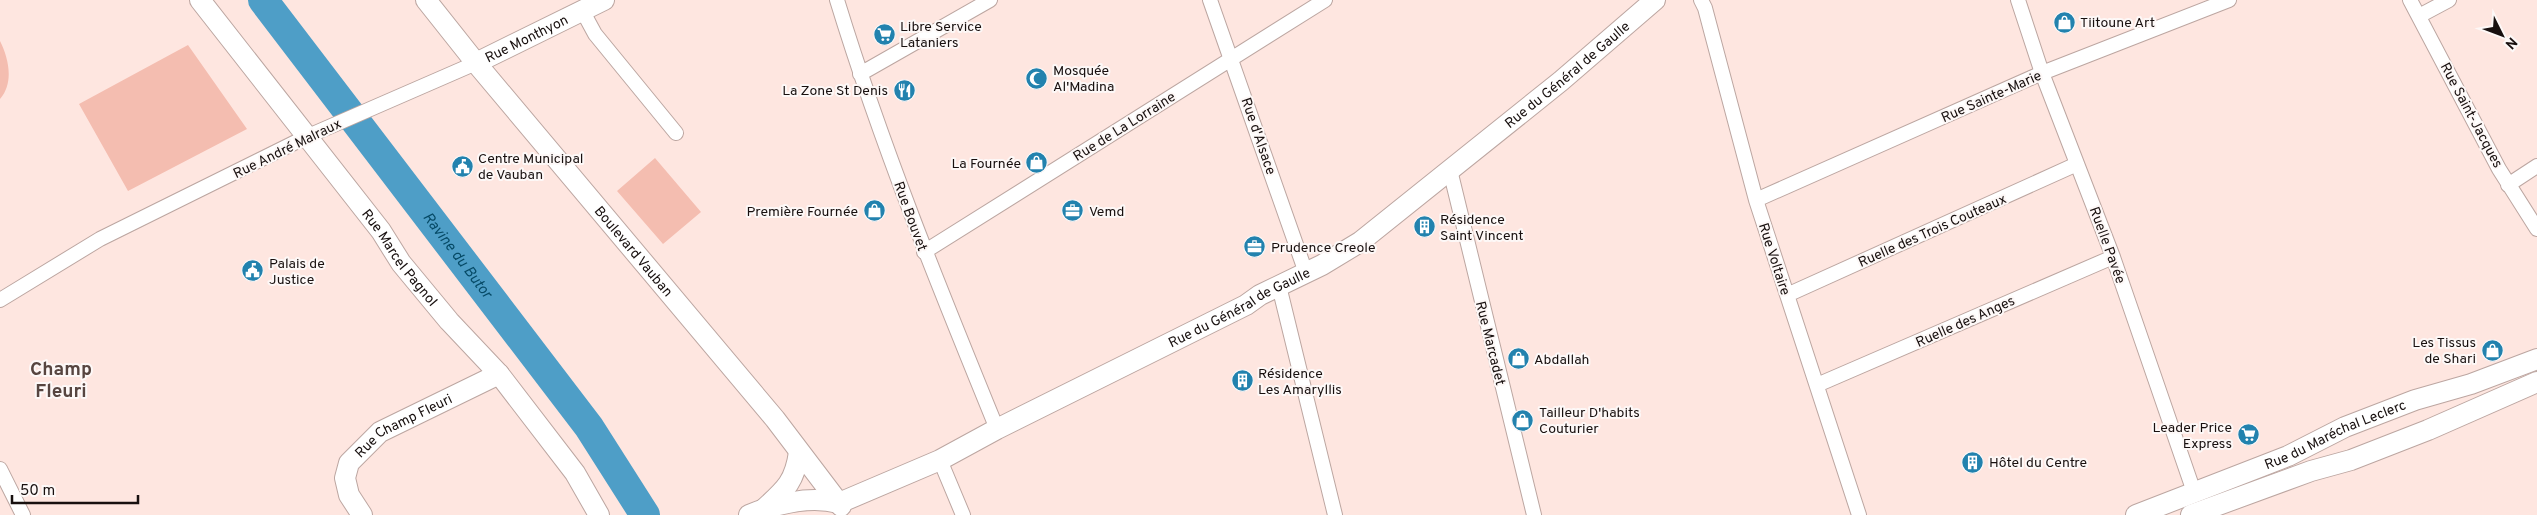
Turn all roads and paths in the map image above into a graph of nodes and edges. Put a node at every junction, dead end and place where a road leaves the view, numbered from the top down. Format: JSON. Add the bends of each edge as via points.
{"nodes":[{"id":1,"x":200,"y":0,"type":"edge"},
{"id":2,"x":426,"y":0,"type":"edge"},
{"id":3,"x":604,"y":0,"type":"edge"},
{"id":4,"x":837,"y":0,"type":"edge"},
{"id":5,"x":990,"y":0,"type":"edge"},
{"id":6,"x":1210,"y":0,"type":"edge"},
{"id":7,"x":1325,"y":0,"type":"edge"},
{"id":8,"x":1654,"y":0,"type":"edge"},
{"id":9,"x":1701,"y":0,"type":"edge"},
{"id":10,"x":2018,"y":0,"type":"edge"},
{"id":11,"x":2229,"y":0,"type":"edge"},
{"id":12,"x":2410,"y":0,"type":"edge"},
{"id":13,"x":2449,"y":0,"type":"edge"},
{"id":14,"x":582,"y":10,"type":"junction"},
{"id":15,"x":2419,"y":16,"type":"junction"},
{"id":16,"x":1232,"y":58,"type":"junction"},
{"id":17,"x":476,"y":63,"type":"junction"},
{"id":18,"x":2042,"y":73,"type":"junction"},
{"id":19,"x":860,"y":74,"type":"junction"},
{"id":20,"x":676,"y":133,"type":"dead end"},
{"id":21,"x":313,"y":134,"type":"junction"},
{"id":22,"x":2078,"y":164,"type":"junction"},
{"id":23,"x":2537,"y":166,"type":"edge"},
{"id":24,"x":1450,"y":170,"type":"junction"},
{"id":25,"x":2508,"y":184,"type":"junction"},
{"id":26,"x":1756,"y":200,"type":"junction"},
{"id":27,"x":2537,"y":228,"type":"edge"},
{"id":28,"x":924,"y":252,"type":"junction"},
{"id":29,"x":2113,"y":256,"type":"junction"},
{"id":30,"x":1306,"y":273,"type":"junction"},
{"id":31,"x":1278,"y":286,"type":"junction"},
{"id":32,"x":1787,"y":296,"type":"junction"},
{"id":33,"x":0,"y":300,"type":"edge"},
{"id":34,"x":482,"y":353,"type":"junction"},
{"id":35,"x":2537,"y":359,"type":"edge"},
{"id":36,"x":499,"y":374,"type":"junction"},
{"id":37,"x":2537,"y":382,"type":"edge"},
{"id":38,"x":1817,"y":385,"type":"junction"},
{"id":39,"x":457,"y":393,"type":"junction"},
{"id":40,"x":997,"y":429,"type":"junction"},
{"id":41,"x":799,"y":452,"type":"junction"},
{"id":42,"x":940,"y":460,"type":"junction"},
{"id":43,"x":0,"y":469,"type":"edge"},
{"id":44,"x":2194,"y":492,"type":"junction"},
{"id":45,"x":842,"y":509,"type":"edge"},
{"id":46,"x":757,"y":512,"type":"edge"},
{"id":47,"x":23,"y":515,"type":"edge"},
{"id":48,"x":362,"y":515,"type":"edge"},
{"id":49,"x":599,"y":515,"type":"edge"},
{"id":50,"x":963,"y":515,"type":"edge"},
{"id":51,"x":1335,"y":515,"type":"edge"},
{"id":52,"x":1534,"y":515,"type":"edge"},
{"id":53,"x":1859,"y":515,"type":"edge"},
{"id":54,"x":2136,"y":515,"type":"edge"},
{"id":55,"x":2191,"y":515,"type":"edge"}],
"edges":[{"from":1,"to":21,"type":"main road","name":"Rue Marcel Pagnol"},
{"from":2,"to":17,"type":"main road","name":"Boulevard Vauban"},
{"from":3,"to":14,"type":"main road","name":"Rue Monthyon"},
{"from":4,"to":19,"type":"street","name":"Rue Bouvet"},
{"from":5,"to":19,"type":"street"},
{"from":6,"to":16,"type":"street","name":"Rue d'Alsace"},
{"from":7,"to":16,"type":"street","name":"Rue de La Lorraine"},
{"from":8,"to":24,"type":"main road","name":"Rue du Général de Gaulle","via":[[1561,81]]},
{"from":9,"to":26,"type":"street","name":"Rue Voltaire"},
{"from":10,"to":18,"type":"street","name":"Ruelle Pavée"},
{"from":11,"to":18,"type":"street","name":"Rue Sainte-Marie"},
{"from":12,"to":15,"type":"street","name":"Rue Saint-Jacques"},
{"from":13,"to":15,"type":"street"},
{"from":14,"to":17,"type":"main road","name":"Rue Monthyon"},
{"from":14,"to":20,"type":"street","via":[[595,34]]},
{"from":15,"to":25,"type":"street","name":"Rue Saint-Jacques"},
{"from":16,"to":28,"type":"street","name":"Rue de La Lorraine"},
{"from":16,"to":30,"type":"street","name":"Rue d'Alsace"},
{"from":17,"to":21,"type":"street","name":"Rue André Malraux"},
{"from":17,"to":41,"type":"main road","name":"Boulevard Vauban","via":[[775,419]]},
{"from":18,"to":22,"type":"street","name":"Ruelle Pavée"},
{"from":18,"to":26,"type":"street","name":"Rue Sainte-Marie"},
{"from":19,"to":28,"type":"street","name":"Rue Bouvet"},
{"from":21,"to":33,"type":"street","name":"Rue André Malraux","via":[[100,239]]},
{"from":21,"to":34,"type":"main road","name":"Rue Marcel Pagnol","via":[[401,263],[449,321]]},
{"from":22,"to":29,"type":"street","name":"Ruelle Pavée"},
{"from":22,"to":32,"type":"street","name":"Ruelle des Trois Couteaux"},
{"from":23,"to":25,"type":"street"},
{"from":24,"to":30,"type":"main road","name":"Rue du Général de Gaulle","via":[[1360,242]]},
{"from":24,"to":52,"type":"street","name":"Rue Marcadet"},
{"from":25,"to":27,"type":"street","name":"Rue Saint-Jacques"},
{"from":26,"to":32,"type":"street","name":"Rue Voltaire"},
{"from":28,"to":40,"type":"street","name":"Rue Bouvet"},
{"from":29,"to":38,"type":"street","name":"Ruelle des Anges"},
{"from":29,"to":44,"type":"street","name":"Ruelle Pavée"},
{"from":30,"to":31,"type":"main road","name":"Rue du Général de Gaulle"},
{"from":31,"to":40,"type":"main road","name":"Rue du Général de Gaulle"},
{"from":31,"to":51,"type":"street"},
{"from":32,"to":38,"type":"street","name":"Rue Voltaire"},
{"from":34,"to":36,"type":"main road","name":"Rue Marcel Pagnol"},
{"from":34,"to":39,"type":"main road","name":"Rue Champ Fleuri","via":[[472,374]]},
{"from":35,"to":44,"type":"main road","name":"Rue du Maréchal Leclerc","via":[[2354,423],[2307,448]]},
{"from":36,"to":39,"type":"main road","name":"Rue Champ Fleuri"},
{"from":36,"to":49,"type":"main road","name":"Rue Marcel Pagnol","via":[[575,473]]},
{"from":37,"to":55,"type":"main road","name":"Rue du Maréchal Leclerc","via":[[2428,430]]},
{"from":38,"to":53,"type":"street","name":"Rue Voltaire"},
{"from":39,"to":48,"type":"main road","name":"Rue Champ Fleuri","via":[[380,432],[349,464],[345,478],[349,495]]},
{"from":40,"to":42,"type":"main road","name":"Rue du Général de Gaulle"},
{"from":41,"to":45,"type":"main road","name":"Boulevard Vauban"},
{"from":41,"to":46,"type":"main road","name":"Rue du Général de Gaulle","via":[[791,482]]},
{"from":42,"to":45,"type":"main road","name":"Rue du Général de Gaulle"},
{"from":42,"to":50,"type":"street"},
{"from":43,"to":47,"type":"street"},
{"from":44,"to":54,"type":"main road","name":"Rue du Maréchal Leclerc"},
{"from":45,"to":46,"type":"main road","name":"Rue du Général de Gaulle","via":[[825,499]]}]}
